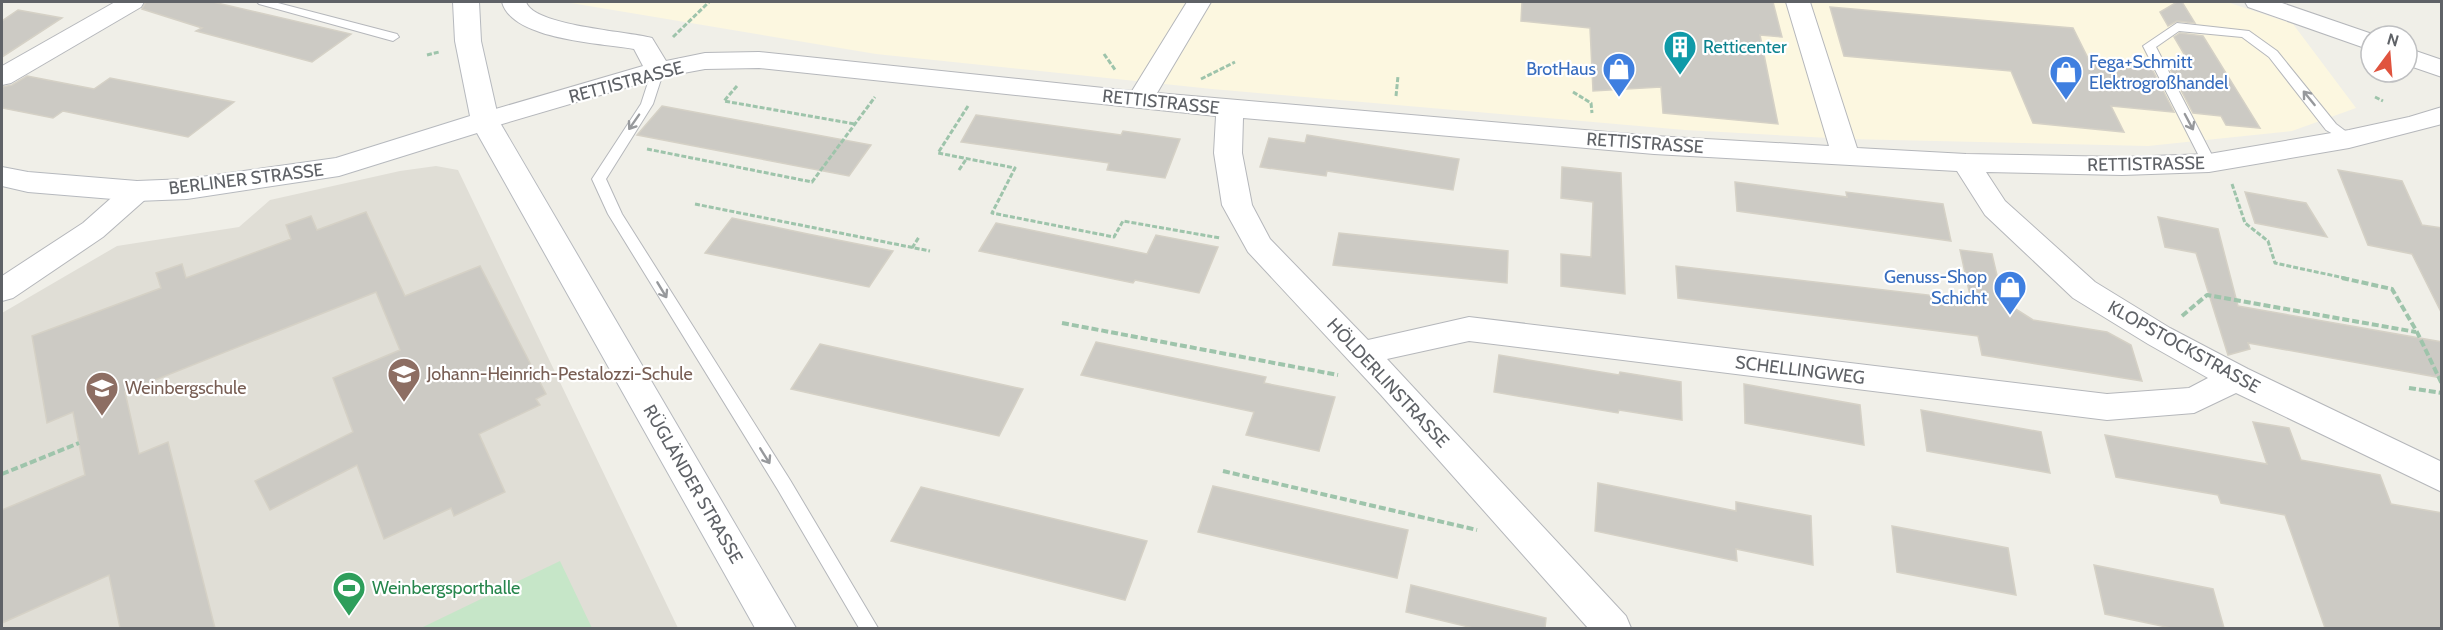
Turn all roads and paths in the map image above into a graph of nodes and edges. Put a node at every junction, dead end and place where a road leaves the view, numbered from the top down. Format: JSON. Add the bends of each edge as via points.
{"nodes":[{"id":1,"x":132,"y":2,"type":"edge"},
{"id":2,"x":263,"y":2,"type":"edge"},
{"id":3,"x":466,"y":2,"type":"edge"},
{"id":4,"x":514,"y":2,"type":"edge"},
{"id":5,"x":709,"y":2,"type":"edge"},
{"id":6,"x":1199,"y":2,"type":"edge"},
{"id":7,"x":1798,"y":2,"type":"edge"},
{"id":8,"x":2257,"y":2,"type":"edge"},
{"id":9,"x":393,"y":37,"type":"dead end"},
{"id":10,"x":2359,"y":38,"type":"edge"},
{"id":11,"x":668,"y":42,"type":"dead end"},
{"id":12,"x":439,"y":52,"type":"dead end"},
{"id":13,"x":428,"y":55,"type":"dead end"},
{"id":14,"x":759,"y":60,"type":"junction"},
{"id":15,"x":2419,"y":60,"type":"edge"},
{"id":16,"x":658,"y":69,"type":"junction"},
{"id":17,"x":2442,"y":69,"type":"edge"},
{"id":18,"x":892,"y":73,"type":"junction"},
{"id":19,"x":2,"y":77,"type":"edge"},
{"id":20,"x":983,"y":83,"type":"junction"},
{"id":21,"x":1573,"y":92,"type":"dead end"},
{"id":22,"x":2375,"y":97,"type":"dead end"},
{"id":23,"x":1140,"y":100,"type":"junction"},
{"id":24,"x":2383,"y":101,"type":"dead end"},
{"id":25,"x":1230,"y":109,"type":"junction"},
{"id":26,"x":2442,"y":115,"type":"edge"},
{"id":27,"x":1593,"y":120,"type":"dead end"},
{"id":28,"x":485,"y":121,"type":"junction"},
{"id":29,"x":855,"y":124,"type":"junction"},
{"id":30,"x":2349,"y":139,"type":"junction"},
{"id":31,"x":619,"y":144,"type":"junction"},
{"id":32,"x":1845,"y":157,"type":"junction"},
{"id":33,"x":967,"y":159,"type":"junction"},
{"id":34,"x":1966,"y":163,"type":"junction"},
{"id":35,"x":2209,"y":163,"type":"junction"},
{"id":36,"x":959,"y":170,"type":"dead end"},
{"id":37,"x":2,"y":177,"type":"edge"},
{"id":38,"x":137,"y":191,"type":"junction"},
{"id":39,"x":695,"y":204,"type":"dead end"},
{"id":40,"x":919,"y":237,"type":"dead end"},
{"id":41,"x":1259,"y":245,"type":"junction"},
{"id":42,"x":912,"y":248,"type":"junction"},
{"id":43,"x":930,"y":252,"type":"dead end"},
{"id":44,"x":2,"y":290,"type":"edge"},
{"id":45,"x":1062,"y":323,"type":"dead end"},
{"id":46,"x":2417,"y":332,"type":"junction"},
{"id":47,"x":2159,"y":336,"type":"junction"},
{"id":48,"x":1362,"y":353,"type":"junction"},
{"id":49,"x":2236,"y":378,"type":"junction"},
{"id":50,"x":2442,"y":384,"type":"edge"},
{"id":51,"x":1393,"y":386,"type":"junction"},
{"id":52,"x":2409,"y":388,"type":"dead end"},
{"id":53,"x":2442,"y":393,"type":"edge"},
{"id":54,"x":79,"y":443,"type":"dead end"},
{"id":55,"x":1223,"y":471,"type":"dead end"},
{"id":56,"x":2,"y":474,"type":"edge"},
{"id":57,"x":2442,"y":478,"type":"edge"},
{"id":58,"x":1532,"y":543,"type":"junction"},
{"id":59,"x":776,"y":628,"type":"edge"},
{"id":60,"x":869,"y":628,"type":"edge"},
{"id":61,"x":1612,"y":628,"type":"edge"}],
"edges":[{"from":1,"to":19,"type":"street"},
{"from":2,"to":9,"type":"lane"},
{"from":3,"to":28,"type":"main road","name":"RÜGLÄNDER STRASSE","via":[[468,41]]},
{"from":4,"to":16,"type":"street","via":[[526,19],[541,26],[643,43]]},
{"from":5,"to":11,"type":"path"},
{"from":6,"to":23,"type":"street"},
{"from":7,"to":32,"type":"street"},
{"from":8,"to":10,"type":"street"},
{"from":12,"to":13,"type":"path"},
{"from":14,"to":16,"type":"street","name":"RETTISTRASSE"},
{"from":14,"to":18,"type":"street","name":"RETTISTRASSE"},
{"from":14,"to":29,"type":"path","via":[[724,101]]},
{"from":15,"to":17,"type":"street"},
{"from":16,"to":28,"type":"street","name":"RETTISTRASSE"},
{"from":16,"to":31,"type":"lane","one_way":true,"via":[[646,104]]},
{"from":18,"to":20,"type":"street","name":"RETTISTRASSE"},
{"from":18,"to":29,"type":"path"},
{"from":20,"to":23,"type":"street","name":"RETTISTRASSE"},
{"from":20,"to":33,"type":"path","via":[[938,153]]},
{"from":21,"to":27,"type":"path","via":[[1591,103]]},
{"from":22,"to":24,"type":"path"},
{"from":23,"to":25,"type":"street","name":"RETTISTRASSE"},
{"from":25,"to":32,"type":"street","name":"RETTISTRASSE"},
{"from":25,"to":41,"type":"street","name":"HÖLDERLINSTRASSE","via":[[1228,153],[1237,205]]},
{"from":26,"to":30,"type":"street","name":"RETTISTRASSE"},
{"from":28,"to":38,"type":"main road","name":"BERLINER STRASSE","via":[[339,167],[187,189]]},
{"from":28,"to":59,"type":"main road","name":"RÜGLÄNDER STRASSE"},
{"from":29,"to":31,"type":"path","via":[[812,182]]},
{"from":30,"to":35,"type":"street","name":"RETTISTRASSE"},
{"from":30,"to":35,"type":"lane","one_way":true,"via":[[2331,127],[2273,54],[2245,34],[2177,27],[2149,46]]},
{"from":31,"to":60,"type":"lane","one_way":true,"via":[[599,179],[615,214]]},
{"from":32,"to":34,"type":"street","name":"RETTISTRASSE"},
{"from":33,"to":36,"type":"path"},
{"from":33,"to":41,"type":"path","via":[[1015,168],[992,213],[1114,237],[1123,220]]},
{"from":34,"to":35,"type":"street","name":"RETTISTRASSE"},
{"from":34,"to":47,"type":"street","name":"KLOPSTOCKSTRASSE","via":[[1995,208],[2084,290]]},
{"from":35,"to":46,"type":"path","via":[[2232,184],[2245,223],[2268,241],[2275,263],[2392,289]]},
{"from":37,"to":38,"type":"main road","name":"BERLINER STRASSE"},
{"from":38,"to":44,"type":"street","via":[[93,230]]},
{"from":39,"to":42,"type":"path"},
{"from":40,"to":42,"type":"path"},
{"from":41,"to":48,"type":"street","name":"HÖLDERLINSTRASSE"},
{"from":42,"to":43,"type":"path"},
{"from":45,"to":51,"type":"path"},
{"from":46,"to":47,"type":"path","via":[[2207,295]]},
{"from":46,"to":50,"type":"path"},
{"from":47,"to":49,"type":"street","name":"KLOPSTOCKSTRASSE"},
{"from":48,"to":49,"type":"street","name":"SCHELLINGWEG","via":[[1469,330],[2107,407],[2194,400]]},
{"from":48,"to":51,"type":"street","name":"HÖLDERLINSTRASSE"},
{"from":49,"to":57,"type":"street","name":"KLOPSTOCKSTRASSE"},
{"from":51,"to":58,"type":"street","name":"HÖLDERLINSTRASSE"},
{"from":52,"to":53,"type":"path"},
{"from":54,"to":56,"type":"path"},
{"from":55,"to":58,"type":"path"},
{"from":58,"to":61,"type":"street","name":"HÖLDERLINSTRASSE"}]}
